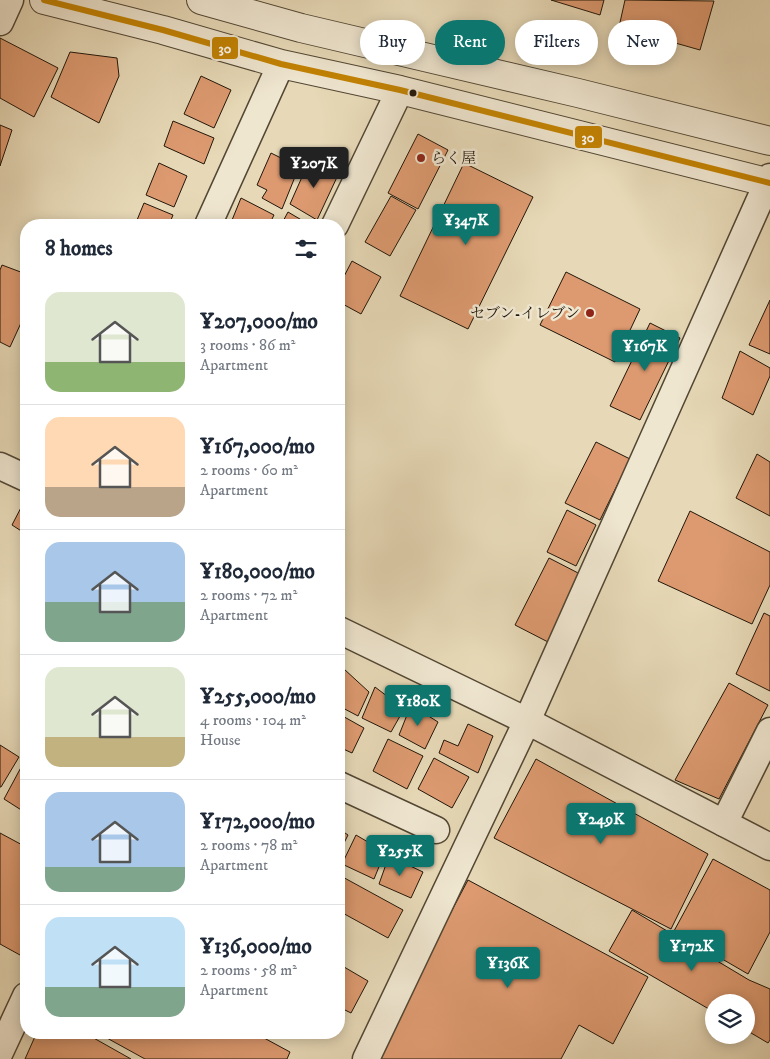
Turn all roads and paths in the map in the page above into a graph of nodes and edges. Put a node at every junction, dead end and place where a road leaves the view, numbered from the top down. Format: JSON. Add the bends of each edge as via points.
{"nodes":[{"id":1,"x":10,"y":0,"type":"edge"},
{"id":2,"x":44,"y":0,"type":"edge"},
{"id":3,"x":201,"y":0,"type":"edge"},
{"id":4,"x":0,"y":22,"type":"edge"},
{"id":5,"x":281,"y":64,"type":"junction"},
{"id":6,"x":400,"y":90,"type":"junction"},
{"id":7,"x":770,"y":141,"type":"edge"},
{"id":8,"x":769,"y":181,"type":"edge"},
{"id":9,"x":211,"y":219,"type":"edge"},
{"id":10,"x":338,"y":219,"type":"edge"},
{"id":11,"x":0,"y":466,"type":"edge"},
{"id":12,"x":20,"y":475,"type":"edge"},
{"id":13,"x":345,"y":633,"type":"edge"},
{"id":14,"x":527,"y":722,"type":"junction"},
{"id":15,"x":770,"y":731,"type":"edge"},
{"id":16,"x":345,"y":787,"type":"edge"},
{"id":17,"x":724,"y":823,"type":"junction"},
{"id":18,"x":436,"y":830,"type":"dead end"},
{"id":19,"x":770,"y":848,"type":"edge"},
{"id":20,"x":20,"y":1009,"type":"edge"},
{"id":21,"x":0,"y":1052,"type":"edge"},
{"id":22,"x":366,"y":1059,"type":"edge"}],
"edges":[{"from":1,"to":4,"type":"street"},
{"from":2,"to":5,"type":"street"},
{"from":3,"to":7,"type":"street","via":[[301,28],[578,92]]},
{"from":5,"to":6,"type":"street"},
{"from":5,"to":9,"type":"street"},
{"from":6,"to":8,"type":"street"},
{"from":6,"to":10,"type":"street"},
{"from":8,"to":14,"type":"street"},
{"from":11,"to":12,"type":"street"},
{"from":13,"to":14,"type":"street"},
{"from":14,"to":17,"type":"street"},
{"from":14,"to":22,"type":"street"},
{"from":15,"to":17,"type":"street"},
{"from":16,"to":18,"type":"street"},
{"from":17,"to":19,"type":"street"},
{"from":20,"to":21,"type":"street"}]}
